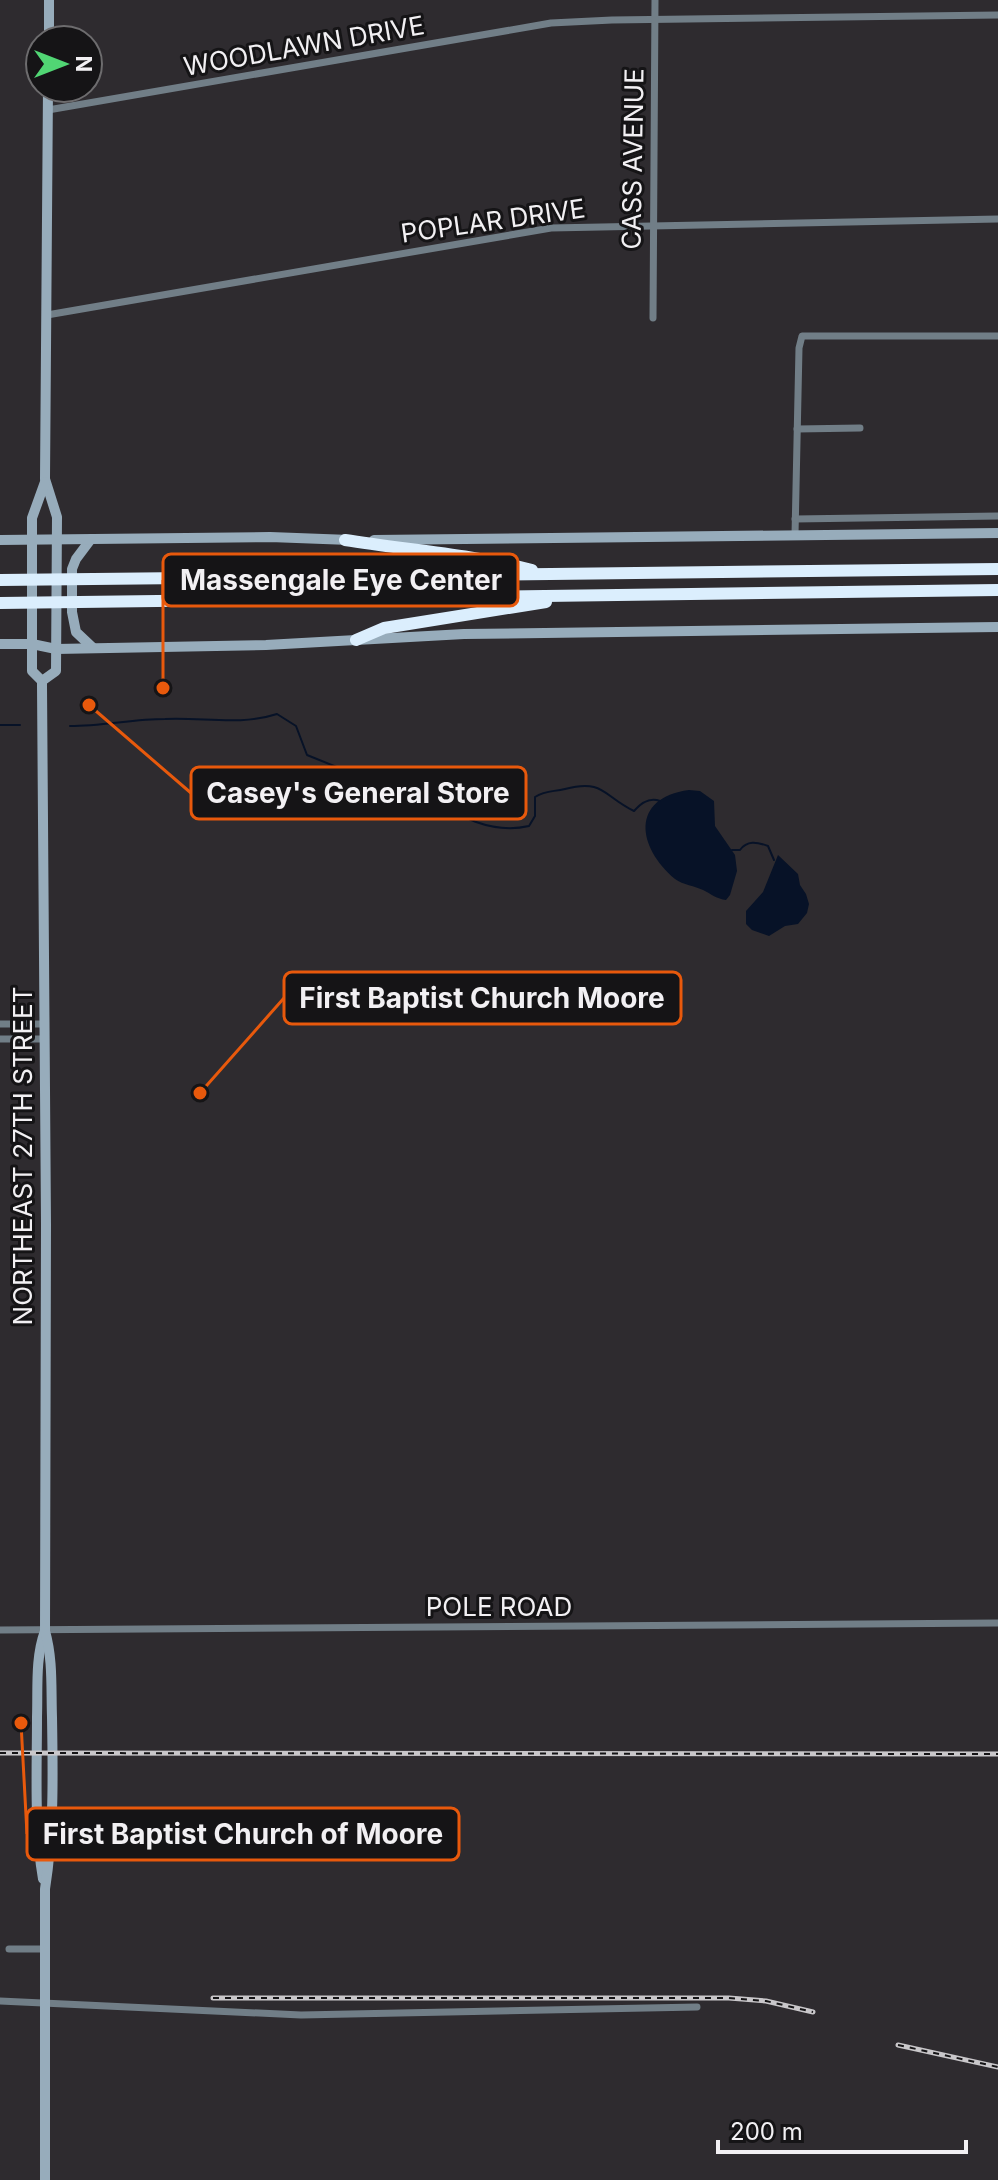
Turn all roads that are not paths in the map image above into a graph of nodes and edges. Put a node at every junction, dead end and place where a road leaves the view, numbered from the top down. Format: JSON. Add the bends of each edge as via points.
{"nodes":[{"id":1,"x":49,"y":0,"type":"edge"},
{"id":2,"x":655,"y":0,"type":"edge"},
{"id":3,"x":998,"y":15,"type":"edge"},
{"id":4,"x":654,"y":19,"type":"junction"},
{"id":5,"x":49,"y":24,"type":"edge"},
{"id":6,"x":48,"y":104,"type":"edge"},
{"id":7,"x":48,"y":110,"type":"junction"},
{"id":8,"x":998,"y":219,"type":"edge"},
{"id":9,"x":652,"y":225,"type":"junction"},
{"id":10,"x":47,"y":315,"type":"junction"},
{"id":11,"x":653,"y":318,"type":"dead end"},
{"id":12,"x":998,"y":336,"type":"edge"},
{"id":13,"x":860,"y":428,"type":"dead end"},
{"id":14,"x":797,"y":429,"type":"junction"},
{"id":15,"x":45,"y":482,"type":"junction"},
{"id":16,"x":998,"y":516,"type":"edge"},
{"id":17,"x":795,"y":519,"type":"junction"},
{"id":18,"x":998,"y":533,"type":"edge"},
{"id":19,"x":795,"y":535,"type":"junction"},
{"id":20,"x":91,"y":539,"type":"junction"},
{"id":21,"x":0,"y":540,"type":"edge"},
{"id":22,"x":32,"y":540,"type":"junction"},
{"id":23,"x":57,"y":540,"type":"junction"},
{"id":24,"x":345,"y":540,"type":"junction"},
{"id":25,"x":998,"y":569,"type":"edge"},
{"id":26,"x":551,"y":574,"type":"junction"},
{"id":27,"x":4,"y":580,"type":"edge"},
{"id":28,"x":998,"y":590,"type":"edge"},
{"id":29,"x":577,"y":595,"type":"junction"},
{"id":30,"x":4,"y":603,"type":"edge"},
{"id":31,"x":998,"y":627,"type":"edge"},
{"id":32,"x":356,"y":640,"type":"junction"},
{"id":33,"x":0,"y":644,"type":"edge"},
{"id":34,"x":32,"y":644,"type":"junction"},
{"id":35,"x":93,"y":648,"type":"junction"},
{"id":36,"x":56,"y":649,"type":"junction"},
{"id":37,"x":42,"y":681,"type":"junction"},
{"id":38,"x":0,"y":1024,"type":"edge"},
{"id":39,"x":45,"y":1024,"type":"junction"},
{"id":40,"x":0,"y":1039,"type":"edge"},
{"id":41,"x":45,"y":1039,"type":"junction"},
{"id":42,"x":998,"y":1623,"type":"edge"},
{"id":43,"x":0,"y":1630,"type":"edge"},
{"id":44,"x":45,"y":1631,"type":"junction"},
{"id":45,"x":9,"y":1949,"type":"dead end"},
{"id":46,"x":45,"y":1949,"type":"junction"},
{"id":47,"x":0,"y":2001,"type":"edge"},
{"id":48,"x":45,"y":2003,"type":"junction"},
{"id":49,"x":697,"y":2007,"type":"dead end"},
{"id":50,"x":45,"y":2180,"type":"edge"}],
"edges":[{"from":1,"to":5,"type":"main road"},
{"from":2,"to":4,"type":"street","name":"CASS AVENUE"},
{"from":3,"to":4,"type":"street","name":"WOODLAWN DRIVE"},
{"from":4,"to":7,"type":"street","name":"WOODLAWN DRIVE","via":[[535,25]]},
{"from":4,"to":9,"type":"street","name":"CASS AVENUE"},
{"from":6,"to":7,"type":"main road"},
{"from":7,"to":10,"type":"main road"},
{"from":8,"to":9,"type":"street","name":"POPLAR DRIVE"},
{"from":9,"to":10,"type":"street","name":"POPLAR DRIVE","via":[[524,232]]},
{"from":9,"to":11,"type":"street","name":"CASS AVENUE"},
{"from":10,"to":15,"type":"main road"},
{"from":12,"to":14,"type":"street","via":[[802,336]]},
{"from":13,"to":14,"type":"street"},
{"from":14,"to":17,"type":"street"},
{"from":15,"to":22,"type":"main road","name":"NORTHEAST 27TH STREET","via":[[32,518]]},
{"from":15,"to":23,"type":"main road","via":[[57,517]]},
{"from":16,"to":17,"type":"street"},
{"from":17,"to":19,"type":"street"},
{"from":18,"to":19,"type":"main road"},
{"from":19,"to":24,"type":"main road"},
{"from":20,"to":23,"type":"main road"},
{"from":20,"to":24,"type":"main road"},
{"from":20,"to":35,"type":"main road","via":[[72,569],[72,612],[76,632]]},
{"from":21,"to":22,"type":"main road"},
{"from":22,"to":23,"type":"main road"},
{"from":22,"to":34,"type":"main road","name":"NORTHEAST 27TH STREET"},
{"from":23,"to":36,"type":"main road"},
{"from":24,"to":26,"type":"highway","via":[[485,558]]},
{"from":25,"to":26,"type":"highway"},
{"from":26,"to":27,"type":"highway"},
{"from":28,"to":29,"type":"highway"},
{"from":29,"to":30,"type":"highway"},
{"from":29,"to":32,"type":"highway","via":[[384,628]]},
{"from":31,"to":32,"type":"main road"},
{"from":32,"to":35,"type":"main road"},
{"from":33,"to":34,"type":"main road"},
{"from":34,"to":36,"type":"main road"},
{"from":34,"to":37,"type":"main road","name":"NORTHEAST 27TH STREET","via":[[32,671]]},
{"from":35,"to":36,"type":"main road"},
{"from":36,"to":37,"type":"main road","name":"NORTHEAST 27TH STREET","via":[[56,671]]},
{"from":37,"to":39,"type":"main road","name":"NORTHEAST 27TH STREET"},
{"from":38,"to":39,"type":"street"},
{"from":39,"to":41,"type":"main road","name":"NORTHEAST 27TH STREET"},
{"from":40,"to":41,"type":"street"},
{"from":41,"to":44,"type":"main road","name":"NORTHEAST 27TH STREET"},
{"from":42,"to":44,"type":"street","name":"POLE ROAD"},
{"from":43,"to":44,"type":"street","name":"POLE ROAD"},
{"from":44,"to":46,"type":"main road","name":"NORTHEAST 27TH STREET","via":[[39,1647],[37,1741]]},
{"from":45,"to":46,"type":"street"},
{"from":46,"to":48,"type":"main road","name":"NORTHEAST 27TH STREET"},
{"from":47,"to":48,"type":"street"},
{"from":48,"to":49,"type":"street","via":[[301,2015]]},
{"from":48,"to":50,"type":"main road","name":"NORTHEAST 27TH STREET"}]}
